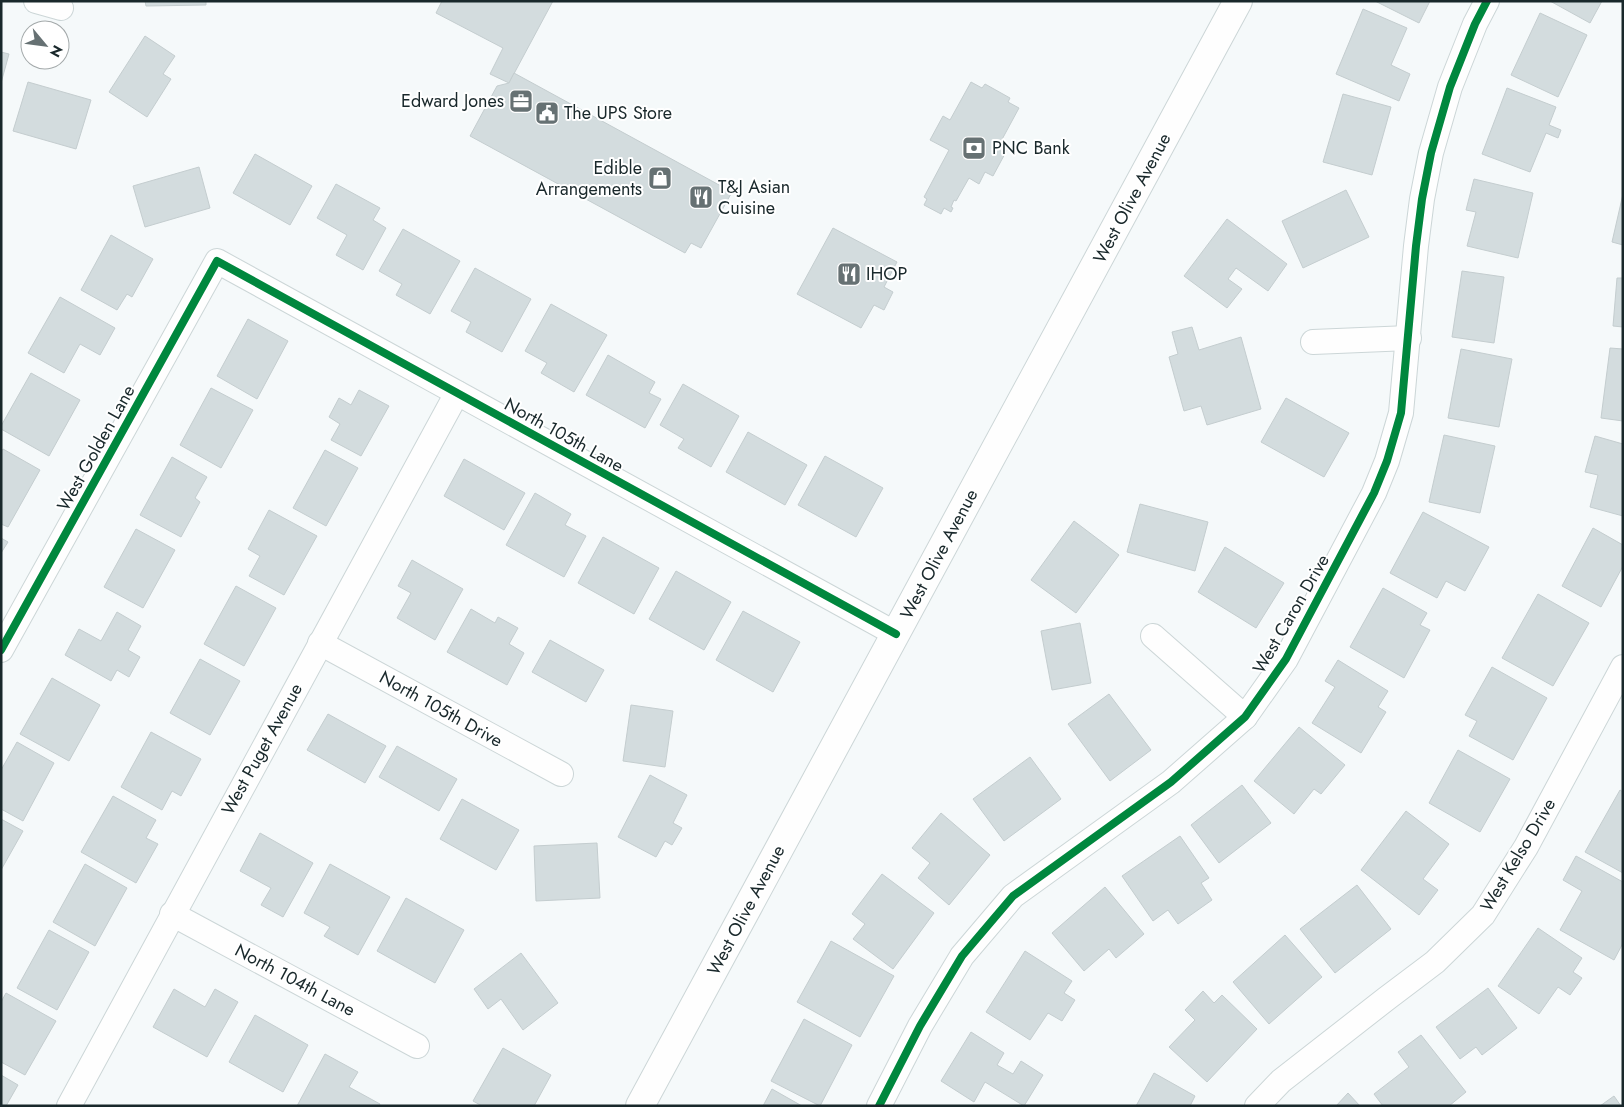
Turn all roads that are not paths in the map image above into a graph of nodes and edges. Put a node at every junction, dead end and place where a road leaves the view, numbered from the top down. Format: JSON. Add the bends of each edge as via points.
{"nodes":[{"id":1,"x":36,"y":1,"type":"edge"},
{"id":2,"x":1238,"y":1,"type":"edge"},
{"id":3,"x":1487,"y":1,"type":"edge"},
{"id":4,"x":61,"y":8,"type":"dead end"},
{"id":5,"x":218,"y":261,"type":"joint"},
{"id":6,"x":1408,"y":338,"type":"junction"},
{"id":7,"x":1313,"y":342,"type":"dead end"},
{"id":8,"x":457,"y":393,"type":"junction"},
{"id":9,"x":896,"y":634,"type":"junction"},
{"id":10,"x":1153,"y":636,"type":"dead end"},
{"id":11,"x":320,"y":643,"type":"junction"},
{"id":12,"x":1,"y":650,"type":"edge"},
{"id":13,"x":1623,"y":667,"type":"edge"},
{"id":14,"x":1245,"y":717,"type":"junction"},
{"id":15,"x":561,"y":774,"type":"dead end"},
{"id":16,"x":172,"y":914,"type":"junction"},
{"id":17,"x":417,"y":1046,"type":"dead end"},
{"id":18,"x":886,"y":1103,"type":"edge"},
{"id":19,"x":68,"y":1106,"type":"edge"},
{"id":20,"x":640,"y":1106,"type":"edge"},
{"id":21,"x":1257,"y":1106,"type":"edge"}],
"edges":[{"from":1,"to":4,"type":"street"},
{"from":2,"to":9,"type":"main road","name":"West Olive Avenue"},
{"from":3,"to":6,"type":"street","name":"West Caron Drive","via":[[1450,87],[1431,153],[1416,246]]},
{"from":5,"to":8,"type":"street","name":"North 105th Lane"},
{"from":5,"to":12,"type":"street","name":"West Golden Lane"},
{"from":6,"to":7,"type":"street"},
{"from":6,"to":14,"type":"street","name":"West Caron Drive","via":[[1401,413],[1388,460],[1374,493],[1286,659]]},
{"from":8,"to":9,"type":"street","name":"North 105th Lane"},
{"from":8,"to":11,"type":"street","name":"West Puget Avenue"},
{"from":9,"to":20,"type":"main road","name":"West Olive Avenue"},
{"from":10,"to":14,"type":"street"},
{"from":11,"to":15,"type":"street","name":"North 105th Drive"},
{"from":11,"to":16,"type":"street","name":"West Puget Avenue"},
{"from":13,"to":21,"type":"street","name":"West Kelso Drive","via":[[1526,846],[1483,915],[1435,962],[1281,1081]]},
{"from":14,"to":18,"type":"street","name":"West Caron Drive","via":[[1171,782],[1013,896],[962,956],[920,1026]]},
{"from":16,"to":17,"type":"street","name":"North 104th Lane"},
{"from":16,"to":19,"type":"street","name":"West Puget Avenue"}]}
